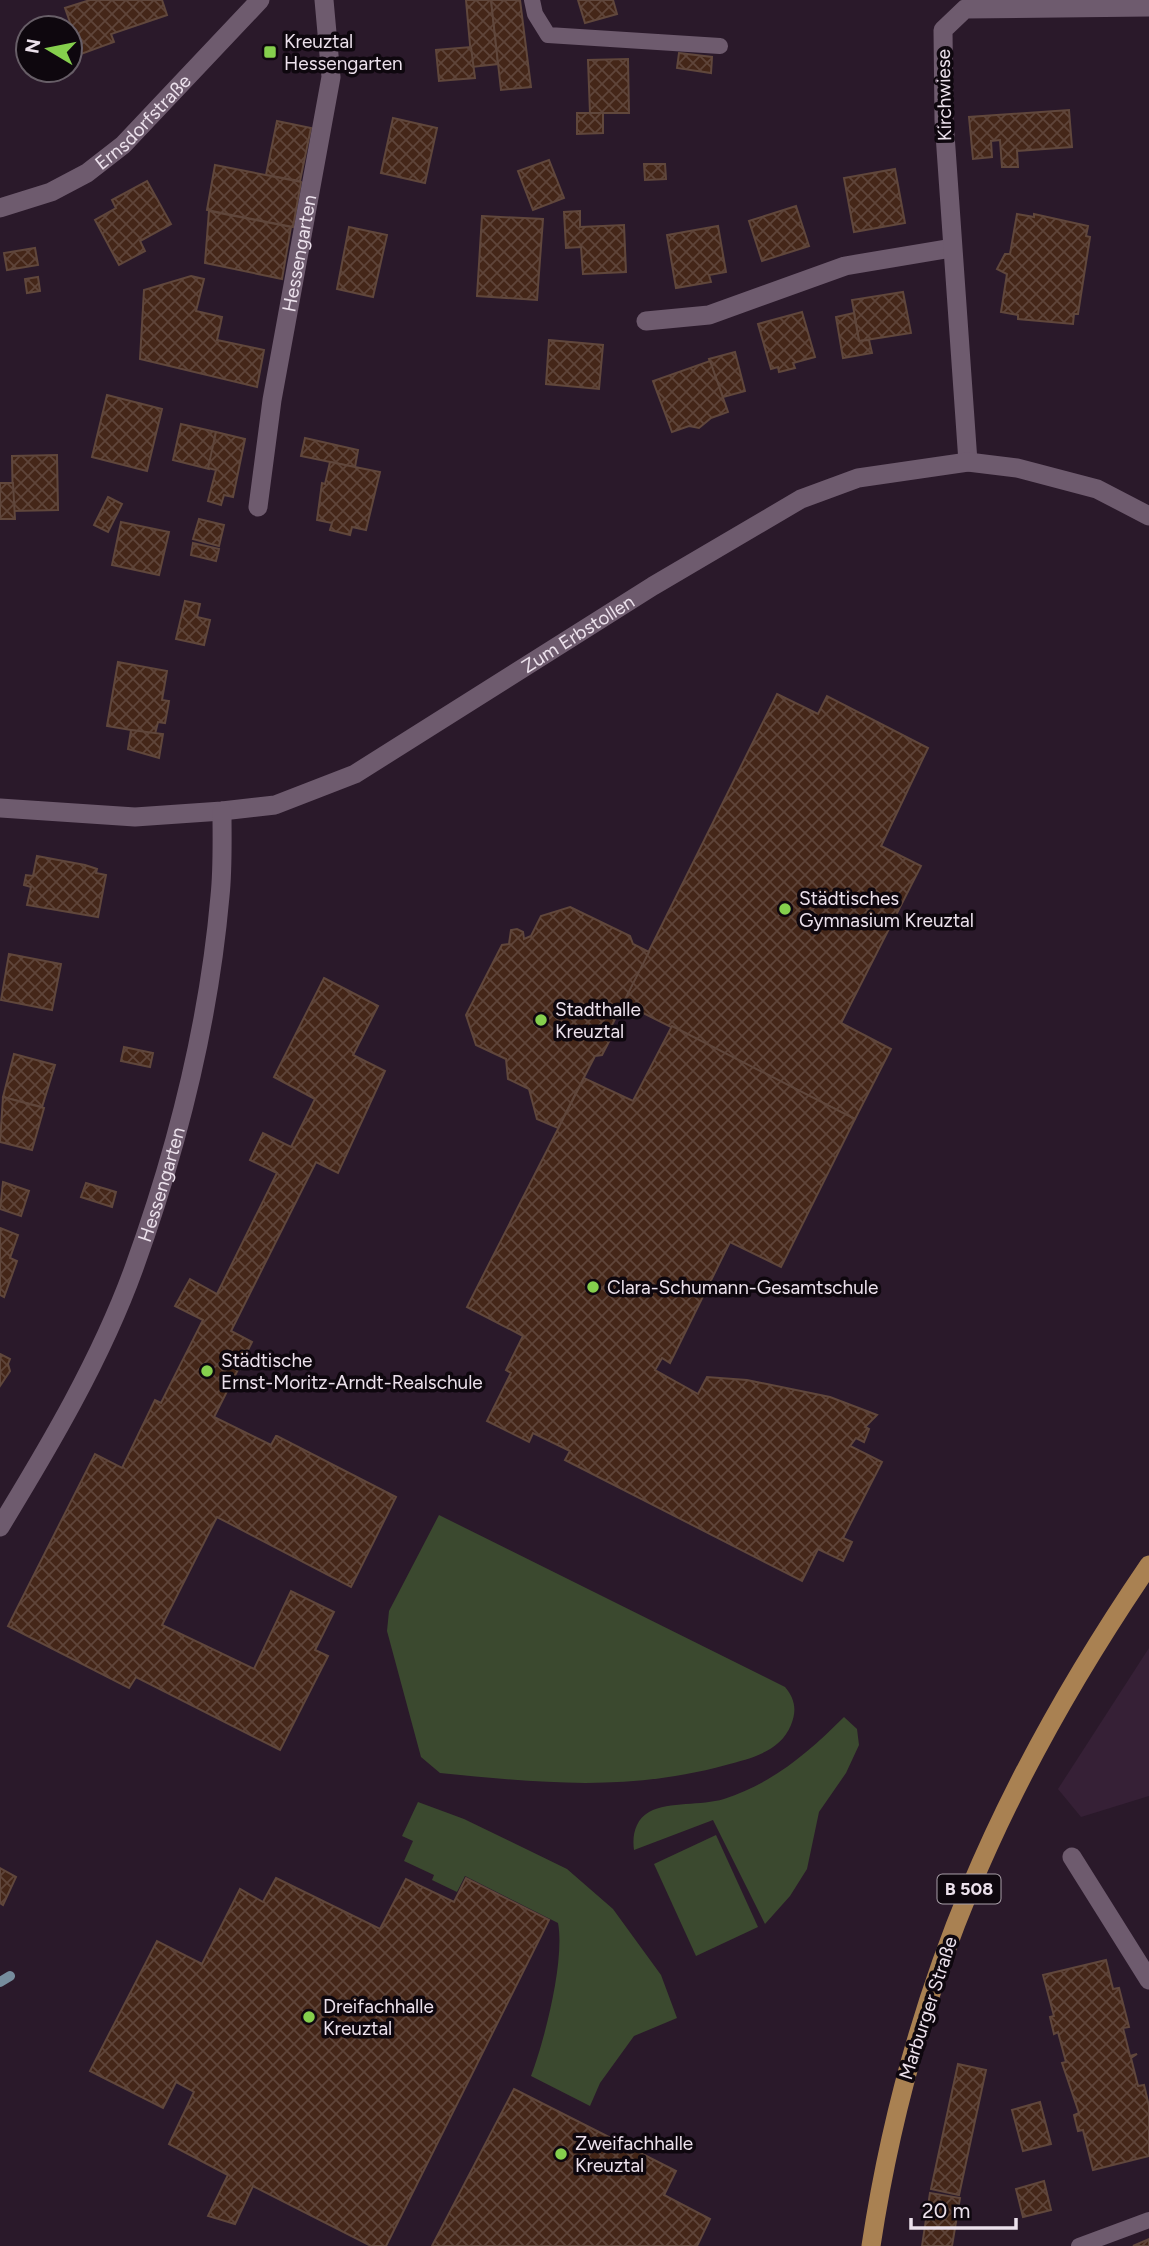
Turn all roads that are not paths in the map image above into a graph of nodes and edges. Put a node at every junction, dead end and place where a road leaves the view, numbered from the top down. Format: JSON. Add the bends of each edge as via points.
{"nodes":[{"id":1,"x":260,"y":0,"type":"edge"},
{"id":2,"x":324,"y":0,"type":"edge"},
{"id":3,"x":533,"y":0,"type":"edge"},
{"id":4,"x":1149,"y":7,"type":"edge"},
{"id":5,"x":720,"y":46,"type":"dead end"},
{"id":6,"x":0,"y":208,"type":"edge"},
{"id":7,"x":952,"y":248,"type":"junction"},
{"id":8,"x":646,"y":321,"type":"dead end"},
{"id":9,"x":968,"y":462,"type":"junction"},
{"id":10,"x":258,"y":507,"type":"dead end"},
{"id":11,"x":1149,"y":516,"type":"edge"},
{"id":12,"x":0,"y":808,"type":"edge"},
{"id":13,"x":222,"y":811,"type":"junction"},
{"id":14,"x":0,"y":1527,"type":"edge"},
{"id":15,"x":1149,"y":1565,"type":"edge"},
{"id":16,"x":1072,"y":1857,"type":"dead end"},
{"id":17,"x":1149,"y":1980,"type":"edge"},
{"id":18,"x":1149,"y":2220,"type":"edge"},
{"id":19,"x":871,"y":2246,"type":"edge"},
{"id":20,"x":1079,"y":2246,"type":"edge"}],
"edges":[{"from":1,"to":6,"type":"street","name":"Ernsdorfstraße","via":[[123,145],[87,173],[51,192]]},
{"from":2,"to":10,"type":"street","name":"Hessengarten","via":[[331,77],[272,400]]},
{"from":3,"to":5,"type":"lane","via":[[535,14],[548,35]]},
{"from":4,"to":7,"type":"street","name":"Kirchwiese","via":[[965,9],[943,30]]},
{"from":7,"to":8,"type":"street","via":[[845,265],[709,315]]},
{"from":7,"to":9,"type":"street","name":"Kirchwiese"},
{"from":9,"to":11,"type":"street","name":"Zum Erbstollen","via":[[1017,468],[1097,489]]},
{"from":9,"to":13,"type":"street","name":"Zum Erbstollen","via":[[858,478],[801,499],[653,586],[355,774],[275,805]]},
{"from":12,"to":13,"type":"street","name":"Zum Erbstollen","via":[[135,817]]},
{"from":13,"to":14,"type":"street","name":"Hessengarten","via":[[220,894],[208,987],[164,1175],[134,1270],[89,1367],[51,1443]]},
{"from":15,"to":19,"type":"main road","name":"Marburger Straße","number":"B 508","via":[[1078,1673],[977,1867],[907,2067]]},
{"from":16,"to":17,"type":"street"},
{"from":18,"to":20,"type":"lane"}]}
